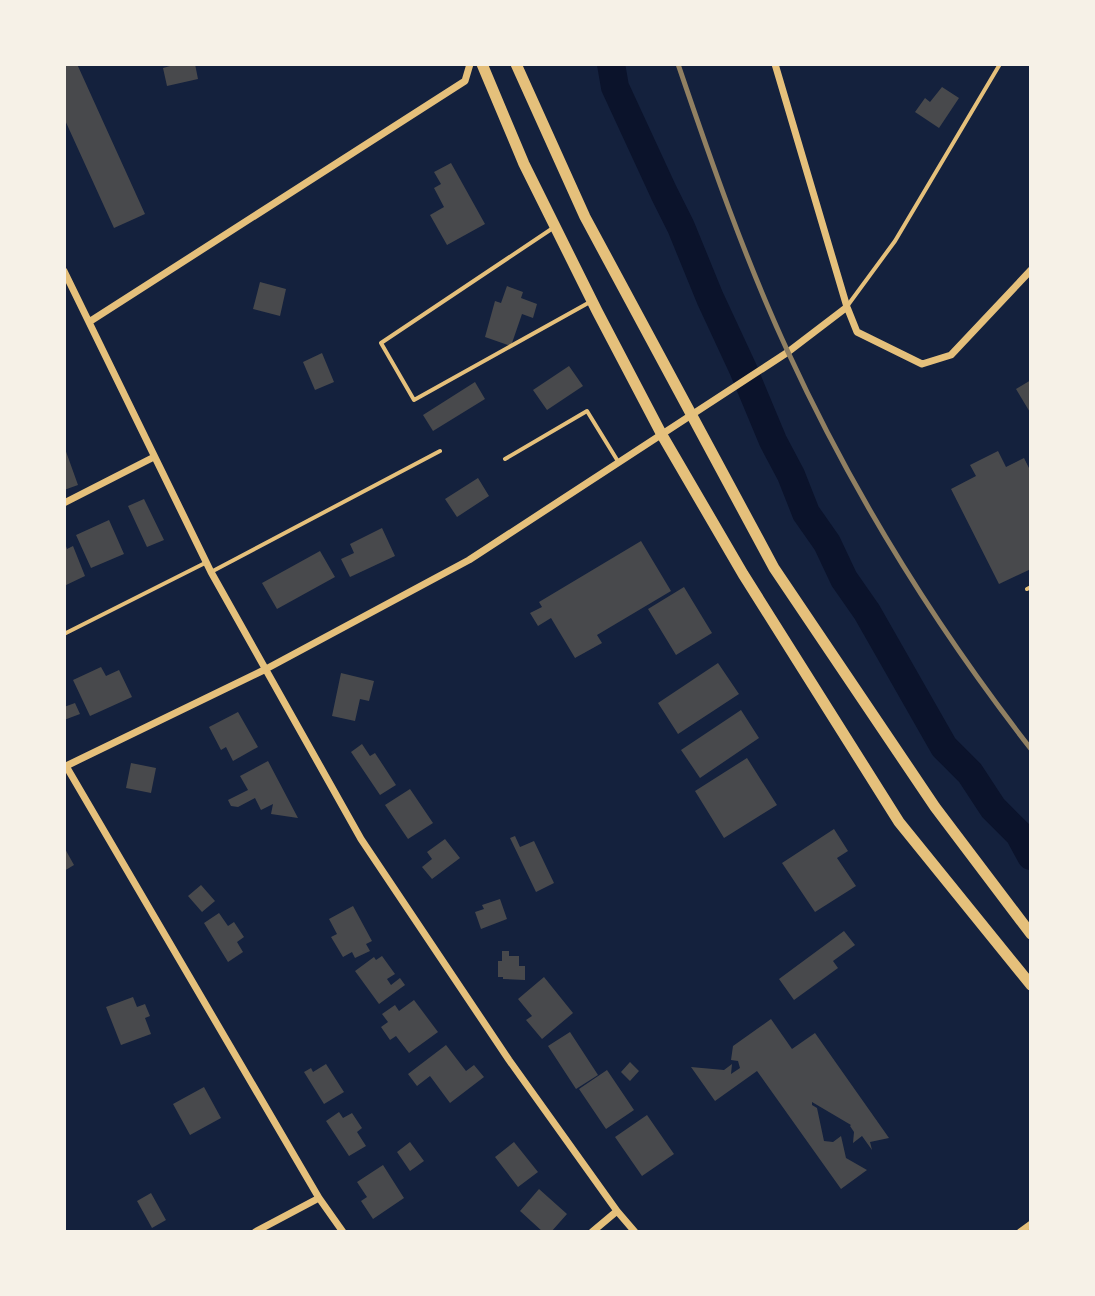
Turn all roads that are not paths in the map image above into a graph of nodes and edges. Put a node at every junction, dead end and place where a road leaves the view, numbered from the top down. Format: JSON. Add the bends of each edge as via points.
{"nodes":[{"id":1,"x":470,"y":64,"type":"edge"},
{"id":2,"x":482,"y":64,"type":"edge"},
{"id":3,"x":516,"y":64,"type":"edge"},
{"id":4,"x":775,"y":64,"type":"edge"},
{"id":5,"x":1000,"y":64,"type":"edge"},
{"id":6,"x":555,"y":227,"type":"junction"},
{"id":7,"x":1031,"y":270,"type":"edge"},
{"id":8,"x":64,"y":271,"type":"edge"},
{"id":9,"x":592,"y":301,"type":"junction"},
{"id":10,"x":847,"y":307,"type":"junction"},
{"id":11,"x":89,"y":322,"type":"junction"},
{"id":12,"x":692,"y":415,"type":"junction"},
{"id":13,"x":662,"y":435,"type":"junction"},
{"id":14,"x":440,"y":451,"type":"dead end"},
{"id":15,"x":154,"y":457,"type":"junction"},
{"id":16,"x":505,"y":459,"type":"dead end"},
{"id":17,"x":619,"y":463,"type":"junction"},
{"id":18,"x":64,"y":503,"type":"edge"},
{"id":19,"x":206,"y":562,"type":"junction"},
{"id":20,"x":211,"y":572,"type":"junction"},
{"id":21,"x":64,"y":634,"type":"edge"},
{"id":22,"x":266,"y":669,"type":"junction"},
{"id":23,"x":65,"y":767,"type":"edge"},
{"id":24,"x":1031,"y":934,"type":"edge"},
{"id":25,"x":1031,"y":985,"type":"edge"},
{"id":26,"x":319,"y":1198,"type":"junction"},
{"id":27,"x":617,"y":1211,"type":"junction"},
{"id":28,"x":1031,"y":1224,"type":"edge"},
{"id":29,"x":255,"y":1232,"type":"edge"},
{"id":30,"x":343,"y":1232,"type":"edge"},
{"id":31,"x":592,"y":1232,"type":"edge"},
{"id":32,"x":635,"y":1232,"type":"edge"},
{"id":33,"x":1020,"y":1232,"type":"edge"}],
"edges":[{"from":1,"to":11,"type":"street","via":[[465,81]]},
{"from":2,"to":6,"type":"main road"},
{"from":3,"to":12,"type":"main road","via":[[585,217]]},
{"from":4,"to":10,"type":"street"},
{"from":5,"to":10,"type":"lane","via":[[895,241]]},
{"from":6,"to":9,"type":"main road"},
{"from":6,"to":9,"type":"lane","via":[[381,343],[414,400]]},
{"from":7,"to":10,"type":"street","via":[[951,355],[922,364],[857,332]]},
{"from":8,"to":11,"type":"street"},
{"from":9,"to":13,"type":"main road"},
{"from":10,"to":12,"type":"street"},
{"from":11,"to":15,"type":"street"},
{"from":12,"to":13,"type":"street"},
{"from":12,"to":24,"type":"main road","via":[[774,568],[935,807]]},
{"from":13,"to":17,"type":"street"},
{"from":13,"to":25,"type":"main road","via":[[899,822]]},
{"from":14,"to":20,"type":"lane"},
{"from":15,"to":18,"type":"street"},
{"from":15,"to":19,"type":"street"},
{"from":16,"to":17,"type":"lane","via":[[587,411]]},
{"from":17,"to":22,"type":"street","via":[[469,560]]},
{"from":19,"to":20,"type":"street"},
{"from":19,"to":21,"type":"lane"},
{"from":20,"to":22,"type":"street"},
{"from":22,"to":23,"type":"street"},
{"from":22,"to":27,"type":"street","via":[[361,839]]},
{"from":23,"to":26,"type":"street"},
{"from":26,"to":29,"type":"street"},
{"from":26,"to":30,"type":"street"},
{"from":27,"to":31,"type":"street"},
{"from":27,"to":32,"type":"street"},
{"from":28,"to":33,"type":"street"}]}
